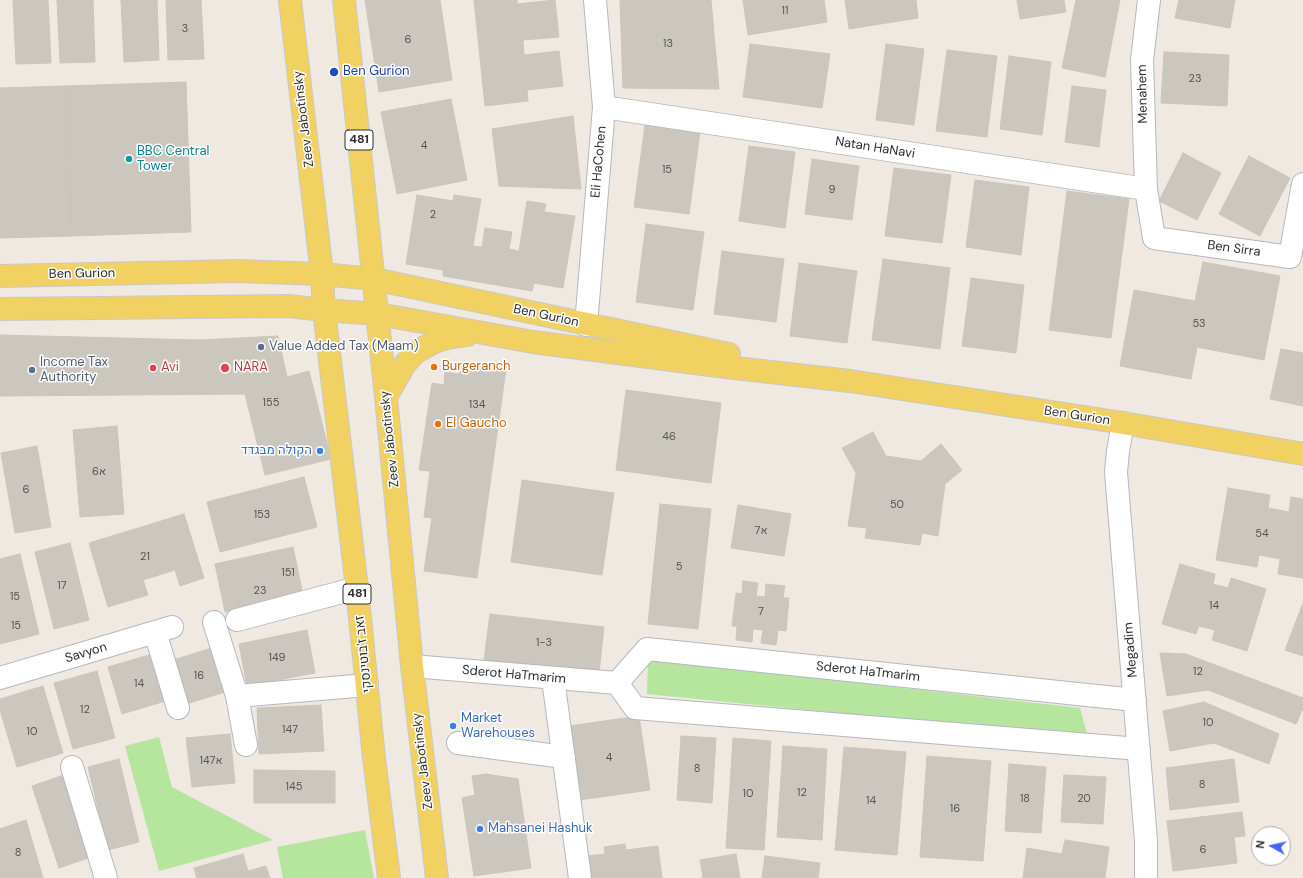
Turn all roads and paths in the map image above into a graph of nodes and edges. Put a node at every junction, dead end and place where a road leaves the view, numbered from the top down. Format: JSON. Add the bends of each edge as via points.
{"nodes":[{"id":1,"x":290,"y":0,"type":"edge"},
{"id":2,"x":344,"y":0,"type":"edge"},
{"id":3,"x":595,"y":0,"type":"edge"},
{"id":4,"x":1149,"y":0,"type":"edge"},
{"id":5,"x":604,"y":107,"type":"junction"},
{"id":6,"x":1303,"y":184,"type":"edge"},
{"id":7,"x":1146,"y":189,"type":"junction"},
{"id":8,"x":322,"y":274,"type":"junction"},
{"id":9,"x":0,"y":276,"type":"edge"},
{"id":10,"x":374,"y":279,"type":"junction"},
{"id":11,"x":0,"y":309,"type":"edge"},
{"id":12,"x":324,"y":310,"type":"junction"},
{"id":13,"x":378,"y":314,"type":"junction"},
{"id":14,"x":586,"y":325,"type":"junction"},
{"id":15,"x":478,"y":333,"type":"junction"},
{"id":16,"x":850,"y":381,"type":"junction"},
{"id":17,"x":386,"y":397,"type":"junction"},
{"id":18,"x":1123,"y":423,"type":"junction"},
{"id":19,"x":1303,"y":454,"type":"edge"},
{"id":20,"x":357,"y":588,"type":"junction"},
{"id":21,"x":237,"y":620,"type":"dead end"},
{"id":22,"x":214,"y":622,"type":"dead end"},
{"id":23,"x":412,"y":666,"type":"junction"},
{"id":24,"x":0,"y":678,"type":"edge"},
{"id":25,"x":553,"y":679,"type":"junction"},
{"id":26,"x":617,"y":683,"type":"junction"},
{"id":27,"x":367,"y":689,"type":"junction"},
{"id":28,"x":238,"y":700,"type":"junction"},
{"id":29,"x":1135,"y":700,"type":"junction"},
{"id":30,"x":178,"y":708,"type":"dead end"},
{"id":31,"x":458,"y":743,"type":"dead end"},
{"id":32,"x":246,"y":745,"type":"dead end"},
{"id":33,"x":1139,"y":749,"type":"junction"},
{"id":34,"x":564,"y":757,"type":"junction"},
{"id":35,"x":72,"y":767,"type":"dead end"},
{"id":36,"x":106,"y":878,"type":"edge"},
{"id":37,"x":389,"y":878,"type":"edge"},
{"id":38,"x":437,"y":878,"type":"edge"},
{"id":39,"x":580,"y":878,"type":"edge"},
{"id":40,"x":1146,"y":878,"type":"edge"}],
"edges":[{"from":1,"to":8,"type":"main road","name":"Zeev Jabotinsky","number":"481"},
{"from":2,"to":10,"type":"main road","name":"Zeev Jabotinsky","number":"481"},
{"from":3,"to":5,"type":"street","name":"Eli HaCohen"},
{"from":4,"to":7,"type":"street","name":"Menahem","via":[[1142,60]]},
{"from":5,"to":7,"type":"street","name":"Natan HaNavi"},
{"from":5,"to":14,"type":"street","name":"Eli HaCohen"},
{"from":6,"to":7,"type":"street","name":"Ben Sirra","via":[[1290,257],[1154,238]]},
{"from":8,"to":9,"type":"main road","name":"Ben Gurion","via":[[238,271]]},
{"from":8,"to":10,"type":"main road","name":"Ben Gurion"},
{"from":8,"to":12,"type":"main road","name":"Zeev Jabotinsky","number":"481"},
{"from":10,"to":13,"type":"main road","name":"Zeev Jabotinsky","number":"481"},
{"from":10,"to":14,"type":"main road","name":"Ben Gurion"},
{"from":11,"to":12,"type":"main road","name":"Ben Gurion","via":[[288,306]]},
{"from":12,"to":13,"type":"main road","name":"Ben Gurion"},
{"from":12,"to":20,"type":"main road","name":"זאב ז'בוטינסקי","number":"481"},
{"from":13,"to":15,"type":"main road","name":"Ben Gurion"},
{"from":13,"to":17,"type":"main road","name":"Zeev Jabotinsky","number":"481"},
{"from":14,"to":16,"type":"main road","name":"Ben Gurion"},
{"from":15,"to":16,"type":"main road","name":"Ben Gurion"},
{"from":15,"to":17,"type":"main road","via":[[447,338],[415,353],[405,364]]},
{"from":16,"to":18,"type":"main road","name":"Ben Gurion"},
{"from":17,"to":23,"type":"main road","name":"Zeev Jabotinsky","number":"481"},
{"from":18,"to":19,"type":"main road","name":"Ben Gurion"},
{"from":18,"to":29,"type":"street","name":"Megadim","via":[[1116,472]]},
{"from":20,"to":21,"type":"street"},
{"from":20,"to":27,"type":"main road","name":"זאב ז'בוטינסקי","number":"481"},
{"from":22,"to":28,"type":"street"},
{"from":23,"to":25,"type":"street","name":"Sderot HaTmarim"},
{"from":23,"to":38,"type":"main road","name":"Zeev Jabotinsky","number":"481"},
{"from":24,"to":30,"type":"street","name":"Savyon","via":[[163,629]]},
{"from":25,"to":26,"type":"street","name":"Sderot HaTmarim"},
{"from":25,"to":34,"type":"street"},
{"from":26,"to":29,"type":"street","name":"Sderot HaTmarim","via":[[647,648]]},
{"from":26,"to":33,"type":"street","via":[[635,708]]},
{"from":27,"to":28,"type":"street"},
{"from":27,"to":37,"type":"main road","name":"זאב ז'בוטינסקי","number":"481"},
{"from":28,"to":32,"type":"street"},
{"from":29,"to":33,"type":"street","name":"Megadim"},
{"from":31,"to":34,"type":"street"},
{"from":33,"to":40,"type":"street","name":"Megadim","via":[[1146,841]]},
{"from":34,"to":39,"type":"street"},
{"from":35,"to":36,"type":"street"}]}
